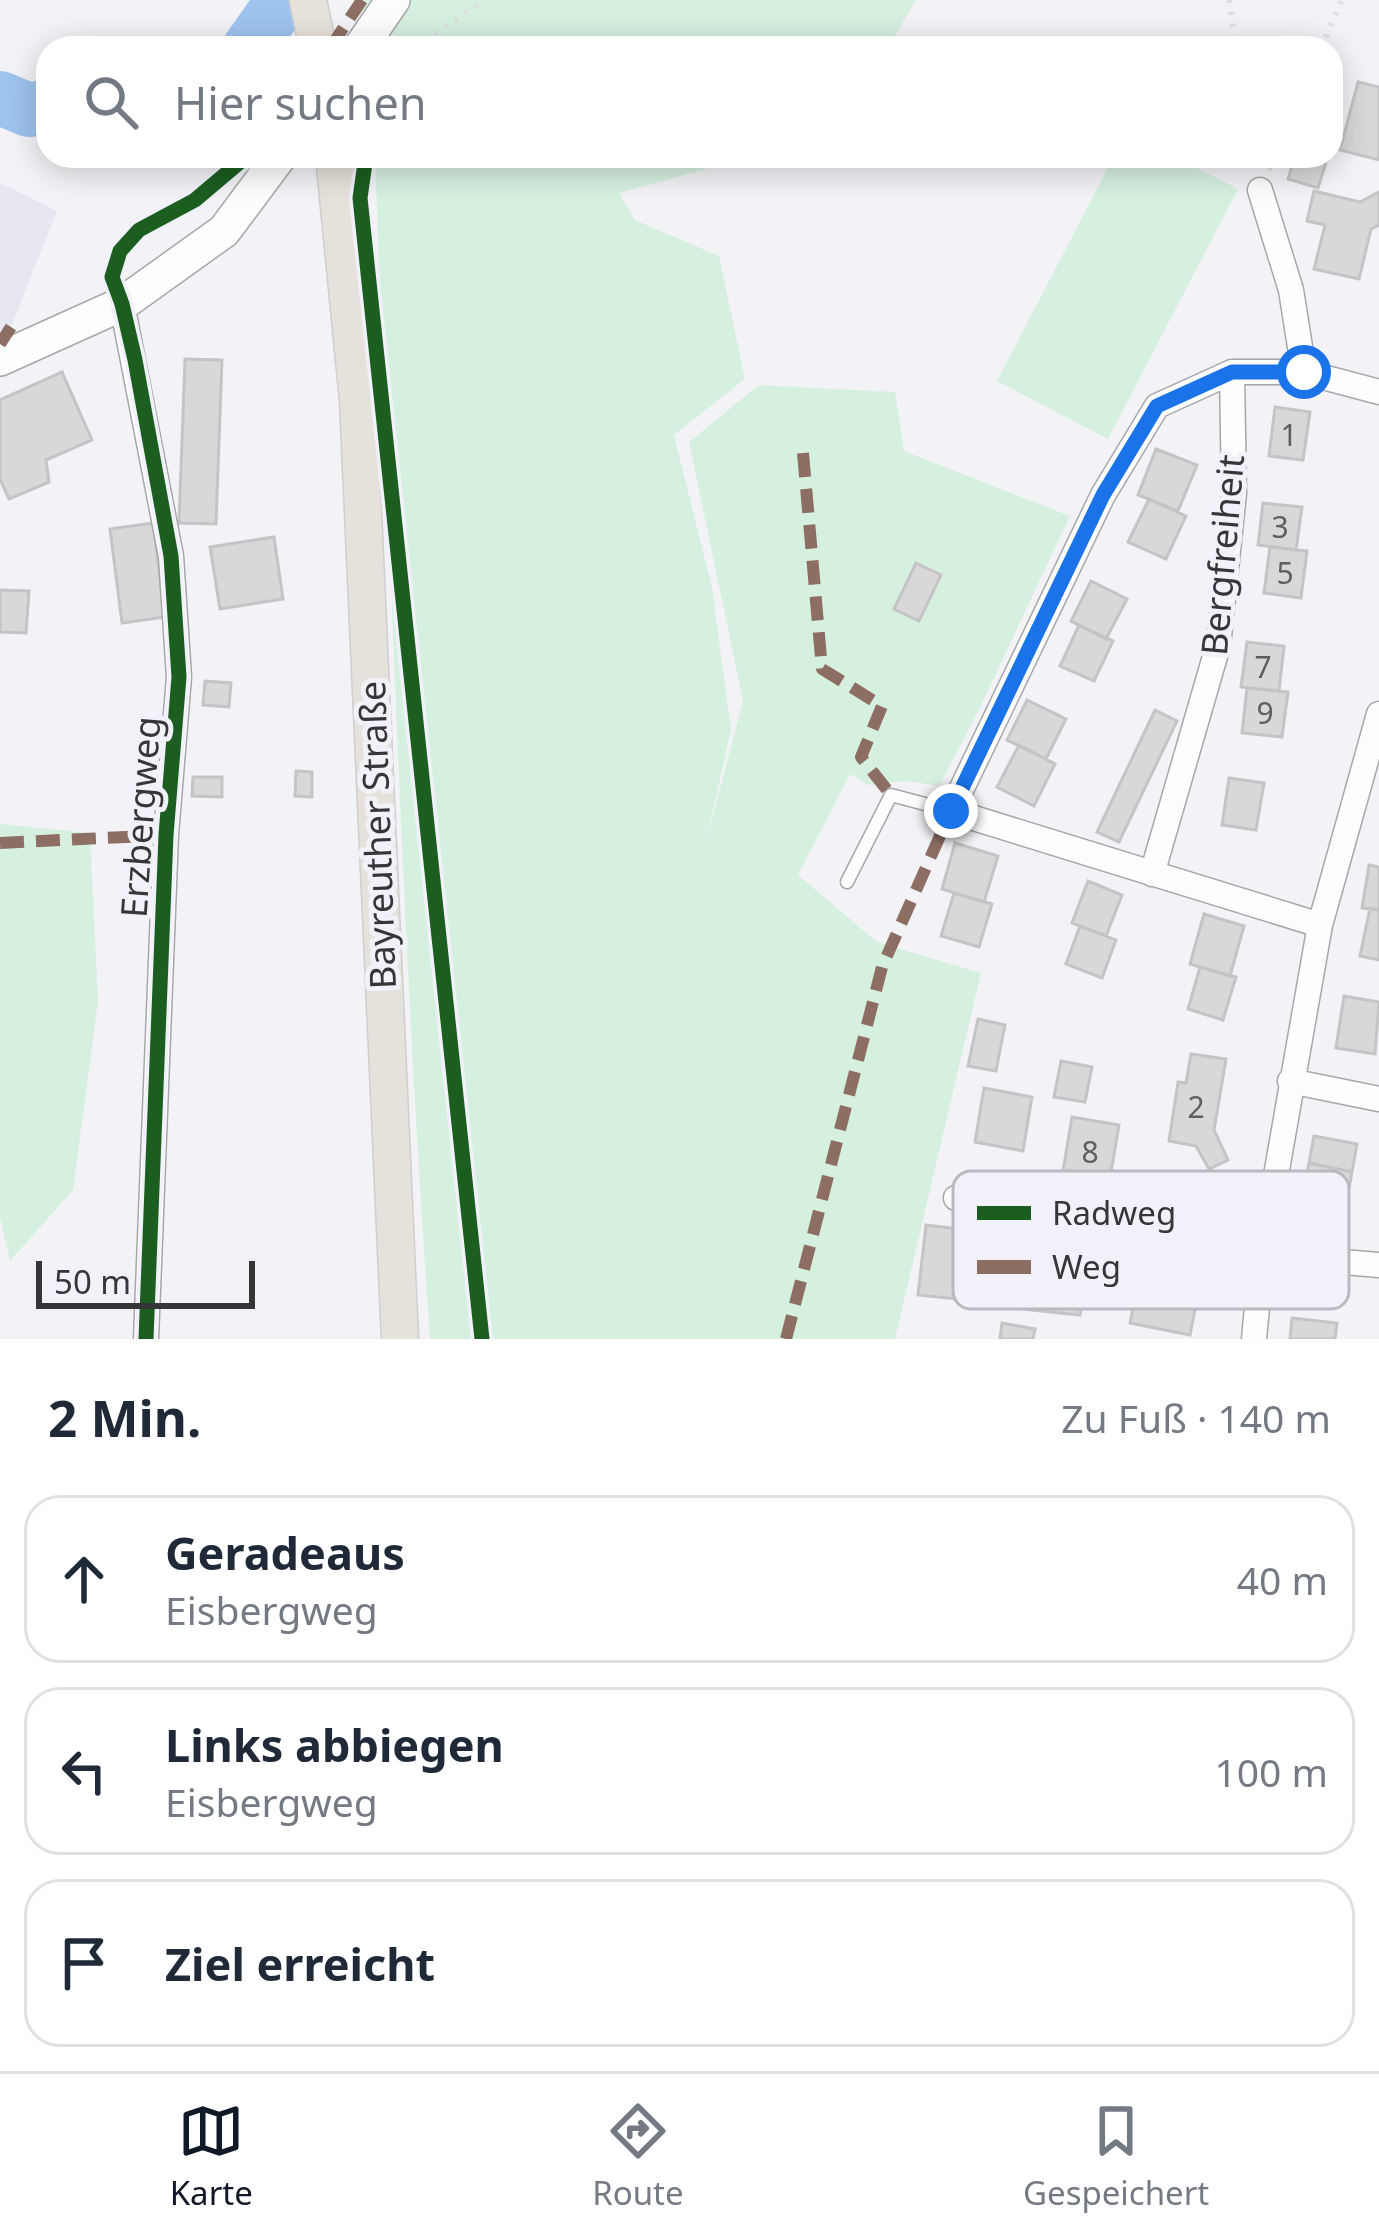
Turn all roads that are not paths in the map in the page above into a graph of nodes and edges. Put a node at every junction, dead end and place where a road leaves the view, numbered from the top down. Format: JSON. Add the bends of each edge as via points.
{"nodes":[{"id":1,"x":308,"y":0,"type":"edge"},
{"id":2,"x":393,"y":0,"type":"edge"},
{"id":3,"x":315,"y":36,"type":"edge"},
{"id":4,"x":368,"y":36,"type":"edge"},
{"id":5,"x":271,"y":168,"type":"edge"},
{"id":6,"x":336,"y":168,"type":"edge"},
{"id":7,"x":1260,"y":190,"type":"dead end"},
{"id":8,"x":122,"y":304,"type":"junction"},
{"id":9,"x":0,"y":359,"type":"edge"},
{"id":10,"x":1232,"y":372,"type":"junction"},
{"id":11,"x":1304,"y":372,"type":"junction"},
{"id":12,"x":1379,"y":392,"type":"edge"},
{"id":13,"x":1379,"y":714,"type":"edge"},
{"id":14,"x":951,"y":811,"type":"junction"},
{"id":15,"x":1152,"y":874,"type":"junction"},
{"id":16,"x":847,"y":882,"type":"dead end"},
{"id":17,"x":1320,"y":925,"type":"junction"},
{"id":18,"x":1290,"y":1081,"type":"junction"},
{"id":19,"x":1379,"y":1099,"type":"edge"},
{"id":20,"x":1276,"y":1171,"type":"edge"},
{"id":21,"x":1349,"y":1262,"type":"edge"},
{"id":22,"x":1379,"y":1264,"type":"edge"},
{"id":23,"x":1257,"y":1309,"type":"edge"},
{"id":24,"x":146,"y":1339,"type":"edge"},
{"id":25,"x":400,"y":1339,"type":"edge"},
{"id":26,"x":1254,"y":1339,"type":"edge"}],
"edges":[{"from":1,"to":3,"type":"main road"},
{"from":2,"to":4,"type":"main road"},
{"from":5,"to":8,"type":"main road","via":[[224,232]]},
{"from":6,"to":25,"type":"main road","name":"Bayreuther Straße","via":[[352,331]]},
{"from":7,"to":11,"type":"street","via":[[1291,290]]},
{"from":8,"to":9,"type":"main road"},
{"from":8,"to":24,"type":"street","name":"Erzbergweg","via":[[171,556],[179,677]]},
{"from":10,"to":11,"type":"street"},
{"from":10,"to":14,"type":"street","via":[[1157,406],[1103,495]]},
{"from":10,"to":15,"type":"street","name":"Bergfreiheit","via":[[1234,493],[1218,646]]},
{"from":11,"to":12,"type":"street"},
{"from":13,"to":17,"type":"street"},
{"from":14,"to":15,"type":"street"},
{"from":14,"to":16,"type":"lane","via":[[891,795]]},
{"from":15,"to":17,"type":"street"},
{"from":17,"to":18,"type":"street"},
{"from":18,"to":19,"type":"street"},
{"from":18,"to":20,"type":"street"},
{"from":21,"to":22,"type":"street"},
{"from":23,"to":26,"type":"street"}]}
